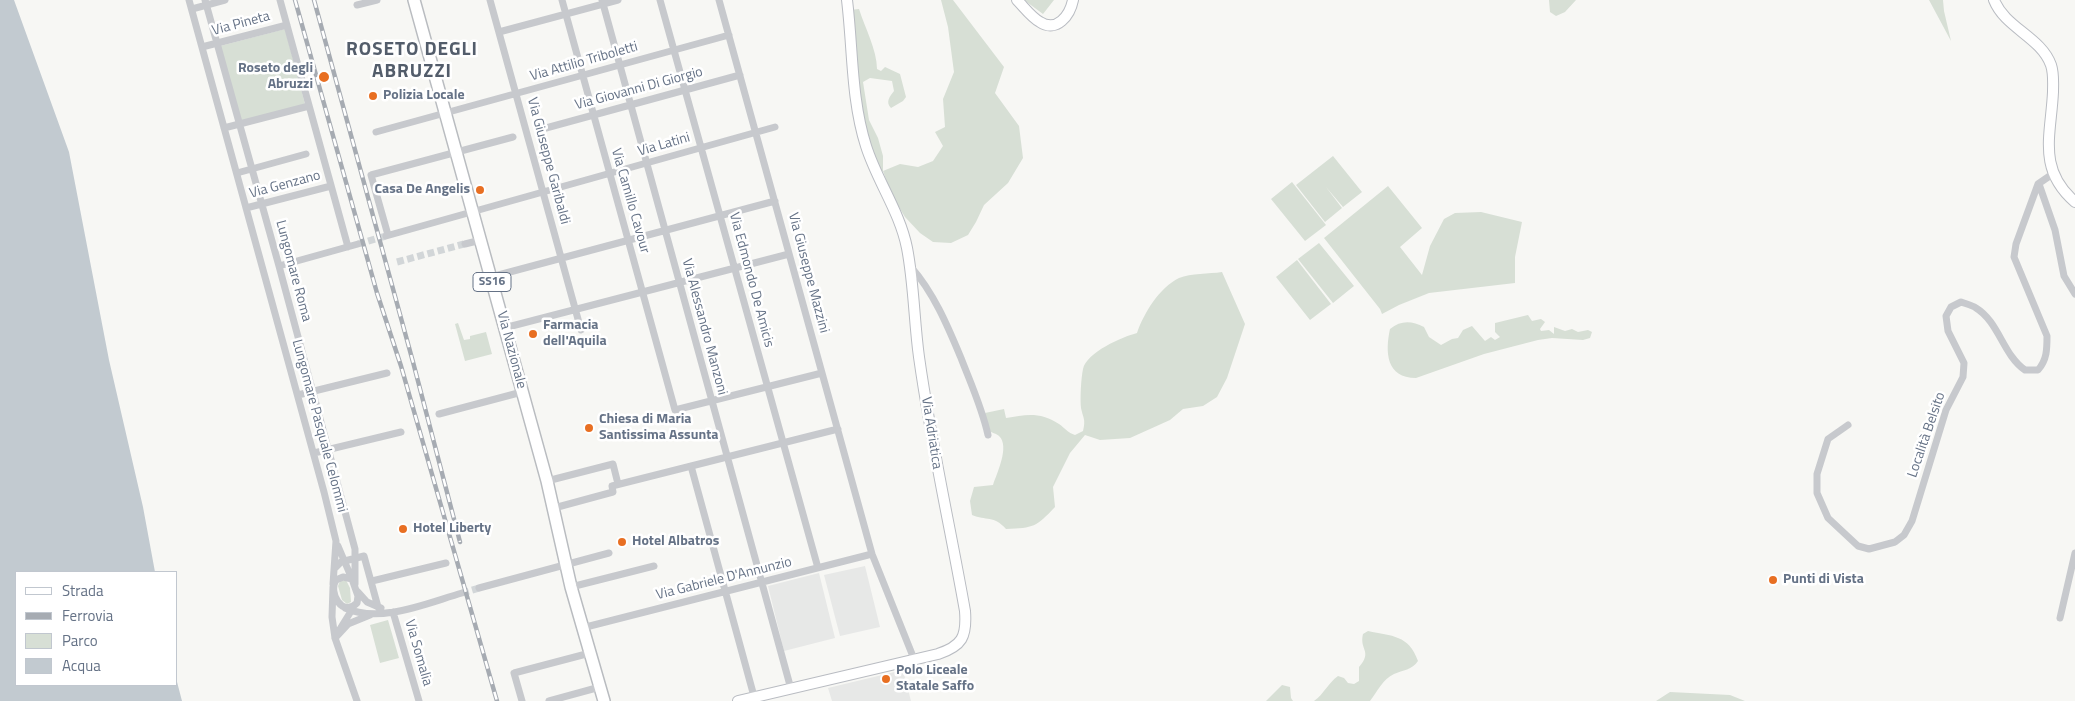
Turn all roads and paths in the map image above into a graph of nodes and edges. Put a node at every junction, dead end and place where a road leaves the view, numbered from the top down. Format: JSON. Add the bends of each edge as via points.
{"nodes":[{"id":1,"x":189,"y":0,"type":"edge"},
{"id":2,"x":225,"y":0,"type":"edge"},
{"id":3,"x":280,"y":0,"type":"edge"},
{"id":4,"x":377,"y":0,"type":"edge"},
{"id":5,"x":414,"y":0,"type":"edge"},
{"id":6,"x":490,"y":0,"type":"edge"},
{"id":7,"x":562,"y":0,"type":"edge"},
{"id":8,"x":618,"y":0,"type":"edge"},
{"id":9,"x":660,"y":0,"type":"edge"},
{"id":10,"x":719,"y":0,"type":"edge"},
{"id":11,"x":847,"y":0,"type":"edge"},
{"id":12,"x":1017,"y":0,"type":"edge"},
{"id":13,"x":1994,"y":0,"type":"edge"},
{"id":14,"x":1073,"y":1,"type":"edge"},
{"id":15,"x":206,"y":2,"type":"edge"},
{"id":16,"x":603,"y":2,"type":"edge"},
{"id":17,"x":357,"y":6,"type":"dead end"},
{"id":18,"x":192,"y":9,"type":"junction"},
{"id":19,"x":566,"y":14,"type":"junction"},
{"id":20,"x":287,"y":25,"type":"junction"},
{"id":21,"x":500,"y":32,"type":"junction"},
{"id":22,"x":729,"y":35,"type":"junction"},
{"id":23,"x":217,"y":44,"type":"junction"},
{"id":24,"x":202,"y":47,"type":"junction"},
{"id":25,"x":674,"y":49,"type":"junction"},
{"id":26,"x":620,"y":65,"type":"junction"},
{"id":27,"x":582,"y":75,"type":"junction"},
{"id":28,"x":740,"y":75,"type":"junction"},
{"id":29,"x":686,"y":90,"type":"junction"},
{"id":30,"x":517,"y":94,"type":"junction"},
{"id":31,"x":631,"y":105,"type":"junction"},
{"id":32,"x":309,"y":106,"type":"junction"},
{"id":33,"x":446,"y":113,"type":"junction"},
{"id":34,"x":594,"y":115,"type":"junction"},
{"id":35,"x":239,"y":124,"type":"junction"},
{"id":36,"x":775,"y":127,"type":"dead end"},
{"id":37,"x":224,"y":128,"type":"junction"},
{"id":38,"x":546,"y":128,"type":"dead end"},
{"id":39,"x":376,"y":132,"type":"dead end"},
{"id":40,"x":756,"y":132,"type":"junction"},
{"id":41,"x":512,"y":137,"type":"dead end"},
{"id":42,"x":702,"y":148,"type":"junction"},
{"id":43,"x":457,"y":151,"type":"junction"},
{"id":44,"x":306,"y":154,"type":"dead end"},
{"id":45,"x":647,"y":163,"type":"junction"},
{"id":46,"x":252,"y":169,"type":"junction"},
{"id":47,"x":237,"y":173,"type":"junction"},
{"id":48,"x":610,"y":173,"type":"junction"},
{"id":49,"x":2054,"y":173,"type":"junction"},
{"id":50,"x":2038,"y":184,"type":"junction"},
{"id":51,"x":331,"y":186,"type":"junction"},
{"id":52,"x":544,"y":192,"type":"junction"},
{"id":53,"x":775,"y":201,"type":"junction"},
{"id":54,"x":2075,"y":202,"type":"edge"},
{"id":55,"x":262,"y":205,"type":"junction"},
{"id":56,"x":246,"y":208,"type":"junction"},
{"id":57,"x":473,"y":211,"type":"junction"},
{"id":58,"x":720,"y":215,"type":"junction"},
{"id":59,"x":665,"y":231,"type":"junction"},
{"id":60,"x":481,"y":240,"type":"junction"},
{"id":61,"x":628,"y":240,"type":"junction"},
{"id":62,"x":358,"y":244,"type":"tunnel mouth"},
{"id":63,"x":465,"y":244,"type":"tunnel mouth"},
{"id":64,"x":348,"y":246,"type":"junction"},
{"id":65,"x":790,"y":254,"type":"junction"},
{"id":66,"x":562,"y":258,"type":"junction"},
{"id":67,"x":909,"y":265,"type":"junction"},
{"id":68,"x":279,"y":266,"type":"junction"},
{"id":69,"x":735,"y":268,"type":"junction"},
{"id":70,"x":491,"y":277,"type":"junction"},
{"id":71,"x":679,"y":283,"type":"junction"},
{"id":72,"x":643,"y":292,"type":"junction"},
{"id":73,"x":2075,"y":294,"type":"edge"},
{"id":74,"x":576,"y":310,"type":"junction"},
{"id":75,"x":504,"y":328,"type":"junction"},
{"id":76,"x":581,"y":330,"type":"dead end"},
{"id":77,"x":387,"y":373,"type":"dead end"},
{"id":78,"x":822,"y":373,"type":"junction"},
{"id":79,"x":768,"y":386,"type":"junction"},
{"id":80,"x":312,"y":392,"type":"junction"},
{"id":81,"x":522,"y":392,"type":"junction"},
{"id":82,"x":298,"y":396,"type":"junction"},
{"id":83,"x":712,"y":400,"type":"junction"},
{"id":84,"x":439,"y":414,"type":"dead end"},
{"id":85,"x":1848,"y":425,"type":"dead end"},
{"id":86,"x":838,"y":429,"type":"junction"},
{"id":87,"x":401,"y":432,"type":"dead end"},
{"id":88,"x":988,"y":435,"type":"dead end"},
{"id":89,"x":783,"y":443,"type":"junction"},
{"id":90,"x":327,"y":450,"type":"junction"},
{"id":91,"x":314,"y":453,"type":"junction"},
{"id":92,"x":727,"y":457,"type":"junction"},
{"id":93,"x":690,"y":466,"type":"junction"},
{"id":94,"x":546,"y":480,"type":"junction"},
{"id":95,"x":615,"y":485,"type":"junction"},
{"id":96,"x":554,"y":508,"type":"junction"},
{"id":97,"x":336,"y":541,"type":"junction"},
{"id":98,"x":609,"y":553,"type":"dead end"},
{"id":99,"x":2075,"y":553,"type":"edge"},
{"id":100,"x":872,"y":554,"type":"junction"},
{"id":101,"x":354,"y":558,"type":"junction"},
{"id":102,"x":344,"y":561,"type":"junction"},
{"id":103,"x":446,"y":563,"type":"dead end"},
{"id":104,"x":566,"y":564,"type":"junction"},
{"id":105,"x":654,"y":566,"type":"dead end"},
{"id":106,"x":335,"y":568,"type":"junction"},
{"id":107,"x":818,"y":568,"type":"junction"},
{"id":108,"x":372,"y":581,"type":"junction"},
{"id":109,"x":762,"y":582,"type":"junction"},
{"id":110,"x":354,"y":584,"type":"junction"},
{"id":111,"x":333,"y":586,"type":"junction"},
{"id":112,"x":571,"y":587,"type":"junction"},
{"id":113,"x":479,"y":588,"type":"tunnel mouth"},
{"id":114,"x":726,"y":591,"type":"junction"},
{"id":115,"x":462,"y":593,"type":"tunnel mouth"},
{"id":116,"x":350,"y":608,"type":"junction"},
{"id":117,"x":396,"y":611,"type":"junction"},
{"id":118,"x":375,"y":612,"type":"junction"},
{"id":119,"x":2060,"y":618,"type":"dead end"},
{"id":120,"x":582,"y":628,"type":"junction"},
{"id":121,"x":335,"y":638,"type":"junction"},
{"id":122,"x":590,"y":653,"type":"junction"},
{"id":123,"x":914,"y":659,"type":"junction"},
{"id":124,"x":600,"y":687,"type":"junction"},
{"id":125,"x":791,"y":689,"type":"junction"},
{"id":126,"x":755,"y":699,"type":"edge"},
{"id":127,"x":356,"y":701,"type":"edge"},
{"id":128,"x":419,"y":701,"type":"edge"},
{"id":129,"x":522,"y":701,"type":"edge"},
{"id":130,"x":549,"y":701,"type":"edge"},
{"id":131,"x":604,"y":701,"type":"edge"},
{"id":132,"x":738,"y":701,"type":"edge"}],
"edges":[{"from":1,"to":18,"type":"street","name":"Lungomare Pasquale Celommi"},
{"from":2,"to":15,"type":"street"},
{"from":3,"to":20,"type":"street"},
{"from":4,"to":17,"type":"street"},
{"from":5,"to":33,"type":"main road","name":"Via Nazionale","number":"SS16"},
{"from":6,"to":21,"type":"street","name":"Via Giuseppe Garibaldi"},
{"from":7,"to":19,"type":"street","name":"Via Camillo Cavour"},
{"from":8,"to":16,"type":"street"},
{"from":9,"to":25,"type":"street","name":"Via Edmondo De Amicis"},
{"from":10,"to":22,"type":"street","name":"Via Giuseppe Mazzini"},
{"from":11,"to":67,"type":"main road","name":"Via Adriatica","via":[[859,121],[872,166],[904,235]]},
{"from":12,"to":14,"type":"main road","via":[[1038,21],[1048,25],[1063,20]]},
{"from":13,"to":49,"type":"main road","via":[[2003,14],[2040,48],[2051,65],[2054,81],[2048,142],[2049,161]]},
{"from":15,"to":18,"type":"street"},
{"from":15,"to":23,"type":"street","name":"Lungomare Roma"},
{"from":16,"to":19,"type":"street"},
{"from":16,"to":26,"type":"street","name":"Via Alessandro Manzoni"},
{"from":18,"to":24,"type":"street","name":"Lungomare Pasquale Celommi"},
{"from":19,"to":21,"type":"street"},
{"from":19,"to":27,"type":"street","name":"Via Camillo Cavour"},
{"from":20,"to":23,"type":"street","name":"Via Pineta"},
{"from":20,"to":32,"type":"street"},
{"from":21,"to":30,"type":"street","name":"Via Giuseppe Garibaldi"},
{"from":22,"to":25,"type":"street","name":"Via Attilio Triboletti"},
{"from":22,"to":28,"type":"street","name":"Via Giuseppe Mazzini"},
{"from":23,"to":24,"type":"street","name":"Via Pineta"},
{"from":23,"to":35,"type":"street","name":"Lungomare Roma"},
{"from":24,"to":37,"type":"street","name":"Lungomare Pasquale Celommi"},
{"from":25,"to":26,"type":"street","name":"Via Attilio Triboletti"},
{"from":25,"to":29,"type":"street","name":"Via Edmondo De Amicis"},
{"from":26,"to":27,"type":"street","name":"Via Attilio Triboletti"},
{"from":26,"to":31,"type":"street","name":"Via Alessandro Manzoni"},
{"from":27,"to":30,"type":"street","name":"Via Attilio Triboletti"},
{"from":27,"to":34,"type":"street","name":"Via Camillo Cavour"},
{"from":28,"to":29,"type":"street","name":"Via Giovanni Di Giorgio"},
{"from":28,"to":40,"type":"street","name":"Via Giuseppe Mazzini"},
{"from":29,"to":31,"type":"street","name":"Via Giovanni Di Giorgio"},
{"from":29,"to":42,"type":"street","name":"Via Edmondo De Amicis"},
{"from":30,"to":33,"type":"street","name":"Via Attilio Triboletti"},
{"from":30,"to":52,"type":"street","name":"Via Giuseppe Garibaldi"},
{"from":31,"to":34,"type":"street","name":"Via Giovanni Di Giorgio"},
{"from":31,"to":45,"type":"street","name":"Via Alessandro Manzoni"},
{"from":32,"to":35,"type":"street"},
{"from":32,"to":51,"type":"street"},
{"from":33,"to":39,"type":"street","name":"Via Attilio Triboletti"},
{"from":33,"to":43,"type":"main road","name":"Via Nazionale","number":"SS16"},
{"from":34,"to":38,"type":"street","name":"Via Giovanni Di Giorgio"},
{"from":34,"to":48,"type":"street","name":"Via Camillo Cavour"},
{"from":35,"to":37,"type":"street"},
{"from":35,"to":46,"type":"street","name":"Lungomare Roma"},
{"from":36,"to":40,"type":"street","name":"Via Latini"},
{"from":37,"to":47,"type":"street","name":"Lungomare Pasquale Celommi"},
{"from":40,"to":42,"type":"street","name":"Via Latini"},
{"from":40,"to":53,"type":"street","name":"Via Giuseppe Mazzini"},
{"from":41,"to":43,"type":"street"},
{"from":42,"to":45,"type":"street","name":"Via Latini"},
{"from":42,"to":58,"type":"street","name":"Via Edmondo De Amicis"},
{"from":43,"to":57,"type":"main road","name":"Via Nazionale","number":"SS16"},
{"from":43,"to":57,"type":"street","name":"Via Latini","via":[[371,175],[387,235]]},
{"from":44,"to":46,"type":"street"},
{"from":45,"to":48,"type":"street","name":"Via Latini"},
{"from":45,"to":59,"type":"street","name":"Via Alessandro Manzoni"},
{"from":46,"to":47,"type":"street"},
{"from":46,"to":55,"type":"street","name":"Lungomare Roma"},
{"from":47,"to":56,"type":"street","name":"Lungomare Pasquale Celommi"},
{"from":48,"to":52,"type":"street","name":"Via Latini"},
{"from":48,"to":61,"type":"street","name":"Via Camillo Cavour"},
{"from":49,"to":50,"type":"street"},
{"from":49,"to":54,"type":"main road","via":[[2064,193]]},
{"from":50,"to":73,"type":"street","via":[[2056,230],[2064,276]]},
{"from":50,"to":85,"type":"street","name":"Località Belsito","via":[[2014,257],[2047,336],[2044,364],[2038,370],[2025,370],[2011,356],[1989,320],[1976,308],[1961,302],[1951,307],[1946,316],[1948,331],[1964,363],[1963,377],[1946,410],[1912,521],[1904,535],[1887,545],[1869,549],[1848,539],[1828,518],[1817,493],[1817,474],[1828,439]]},
{"from":51,"to":55,"type":"street","name":"Via Genzano"},
{"from":51,"to":64,"type":"street"},
{"from":52,"to":57,"type":"street","name":"Via Latini"},
{"from":52,"to":66,"type":"street","name":"Via Giuseppe Garibaldi"},
{"from":53,"to":58,"type":"street"},
{"from":53,"to":65,"type":"street","name":"Via Giuseppe Mazzini"},
{"from":55,"to":56,"type":"street","name":"Via Genzano"},
{"from":55,"to":68,"type":"street","name":"Lungomare Roma"},
{"from":56,"to":82,"type":"street","name":"Lungomare Pasquale Celommi"},
{"from":57,"to":60,"type":"main road","name":"Via Nazionale","number":"SS16"},
{"from":58,"to":59,"type":"street"},
{"from":58,"to":69,"type":"street","name":"Via Edmondo De Amicis"},
{"from":59,"to":61,"type":"street"},
{"from":59,"to":71,"type":"street","name":"Via Alessandro Manzoni"},
{"from":60,"to":63,"type":"street"},
{"from":60,"to":70,"type":"main road","name":"Via Nazionale","number":"SS16"},
{"from":61,"to":66,"type":"street"},
{"from":61,"to":72,"type":"street","name":"Via Camillo Cavour"},
{"from":62,"to":64,"type":"street"},
{"from":64,"to":68,"type":"street"},
{"from":65,"to":69,"type":"street"},
{"from":65,"to":78,"type":"street","name":"Via Giuseppe Mazzini"},
{"from":66,"to":70,"type":"street"},
{"from":66,"to":74,"type":"street","name":"Via Giuseppe Garibaldi"},
{"from":67,"to":88,"type":"street","via":[[947,325],[982,410]]},
{"from":67,"to":123,"type":"main road","name":"Via Adriatica","via":[[932,440],[966,620],[964,636],[957,645],[944,652]]},
{"from":68,"to":80,"type":"street","name":"Lungomare Roma"},
{"from":69,"to":71,"type":"street"},
{"from":69,"to":79,"type":"street","name":"Via Edmondo De Amicis"},
{"from":70,"to":75,"type":"main road","name":"Via Nazionale","number":"SS16"},
{"from":71,"to":72,"type":"street"},
{"from":71,"to":83,"type":"street","name":"Via Alessandro Manzoni"},
{"from":72,"to":74,"type":"street"},
{"from":72,"to":83,"type":"street","name":"Via Camillo Cavour","via":[[675,410]]},
{"from":74,"to":75,"type":"street"},
{"from":74,"to":76,"type":"street","name":"Via Giuseppe Garibaldi"},
{"from":75,"to":81,"type":"main road","name":"Via Nazionale","number":"SS16"},
{"from":77,"to":80,"type":"street"},
{"from":78,"to":79,"type":"street"},
{"from":78,"to":86,"type":"street","name":"Via Giuseppe Mazzini"},
{"from":79,"to":83,"type":"street"},
{"from":79,"to":89,"type":"street","name":"Via Edmondo De Amicis"},
{"from":80,"to":82,"type":"street"},
{"from":80,"to":90,"type":"street","name":"Lungomare Roma"},
{"from":81,"to":84,"type":"street"},
{"from":81,"to":94,"type":"main road","name":"Via Nazionale","number":"SS16"},
{"from":82,"to":91,"type":"street","name":"Lungomare Pasquale Celommi"},
{"from":83,"to":92,"type":"street","name":"Via Alessandro Manzoni"},
{"from":86,"to":89,"type":"street"},
{"from":86,"to":100,"type":"street","name":"Via Giuseppe Mazzini"},
{"from":87,"to":90,"type":"street"},
{"from":89,"to":92,"type":"street"},
{"from":89,"to":107,"type":"street","name":"Via Edmondo De Amicis"},
{"from":90,"to":91,"type":"street"},
{"from":90,"to":101,"type":"street","name":"Lungomare Roma","via":[[355,549]]},
{"from":91,"to":97,"type":"street","name":"Lungomare Pasquale Celommi"},
{"from":92,"to":93,"type":"street"},
{"from":92,"to":109,"type":"street","name":"Via Alessandro Manzoni"},
{"from":93,"to":95,"type":"street"},
{"from":93,"to":114,"type":"street"},
{"from":94,"to":95,"type":"street","via":[[613,464]]},
{"from":94,"to":96,"type":"main road","name":"Via Nazionale","number":"SS16"},
{"from":95,"to":96,"type":"street","via":[[614,492]]},
{"from":96,"to":104,"type":"main road","name":"Via Nazionale","number":"SS16"},
{"from":97,"to":102,"type":"street"},
{"from":97,"to":106,"type":"street"},
{"from":98,"to":104,"type":"street"},
{"from":99,"to":119,"type":"street"},
{"from":100,"to":107,"type":"street","name":"Via Gabriele D'Annunzio"},
{"from":100,"to":123,"type":"street","name":"Via Giuseppe Mazzini"},
{"from":101,"to":102,"type":"street"},
{"from":101,"to":108,"type":"street","via":[[366,557]]},
{"from":101,"to":110,"type":"street"},
{"from":102,"to":106,"type":"street"},
{"from":102,"to":110,"type":"street"},
{"from":103,"to":108,"type":"street"},
{"from":104,"to":112,"type":"main road","name":"Via Nazionale","number":"SS16"},
{"from":104,"to":113,"type":"street"},
{"from":105,"to":112,"type":"street"},
{"from":106,"to":111,"type":"street"},
{"from":107,"to":109,"type":"street","name":"Via Gabriele D'Annunzio"},
{"from":108,"to":118,"type":"street"},
{"from":109,"to":114,"type":"street","name":"Via Gabriele D'Annunzio"},
{"from":109,"to":125,"type":"street","name":"Via Alessandro Manzoni"},
{"from":110,"to":111,"type":"street","via":[[340,577]]},
{"from":110,"to":116,"type":"street","via":[[358,598]]},
{"from":110,"to":118,"type":"street"},
{"from":111,"to":116,"type":"street","via":[[337,601]]},
{"from":111,"to":121,"type":"street"},
{"from":112,"to":120,"type":"main road","name":"Via Nazionale","number":"SS16"},
{"from":114,"to":120,"type":"street","name":"Via Gabriele D'Annunzio"},
{"from":114,"to":126,"type":"street"},
{"from":115,"to":117,"type":"street"},
{"from":116,"to":118,"type":"street"},
{"from":116,"to":121,"type":"street"},
{"from":117,"to":118,"type":"street"},
{"from":117,"to":128,"type":"street","name":"Via Somalia"},
{"from":118,"to":121,"type":"street","via":[[348,624]]},
{"from":120,"to":122,"type":"main road","name":"Via Nazionale","number":"SS16"},
{"from":121,"to":127,"type":"street"},
{"from":122,"to":124,"type":"main road","name":"Via Nazionale","number":"SS16"},
{"from":122,"to":129,"type":"street","via":[[514,673]]},
{"from":123,"to":125,"type":"main road","name":"Via Adriatica"},
{"from":124,"to":130,"type":"street"},
{"from":124,"to":131,"type":"main road","name":"Via Nazionale","number":"SS16"},
{"from":125,"to":126,"type":"main road","name":"Via Adriatica"},
{"from":126,"to":132,"type":"main road","name":"Via Adriatica"}]}
